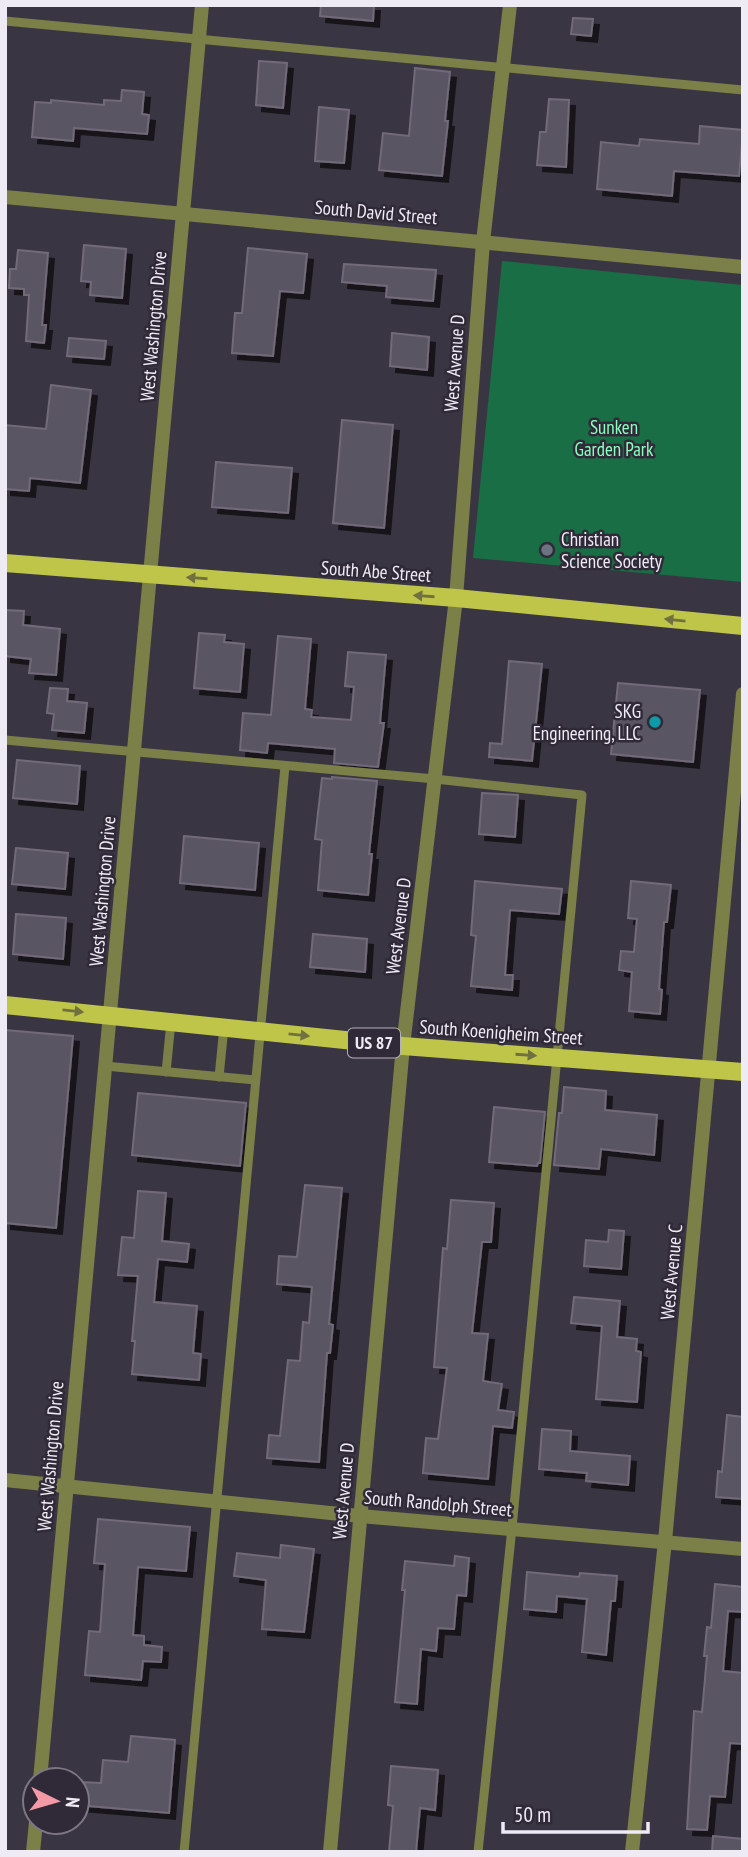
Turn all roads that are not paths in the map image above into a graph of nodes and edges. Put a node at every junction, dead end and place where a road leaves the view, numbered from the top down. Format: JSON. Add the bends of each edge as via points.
{"nodes":[{"id":1,"x":202,"y":5,"type":"edge"},
{"id":2,"x":510,"y":5,"type":"edge"},
{"id":3,"x":5,"y":21,"type":"edge"},
{"id":4,"x":199,"y":40,"type":"junction"},
{"id":5,"x":505,"y":68,"type":"junction"},
{"id":6,"x":743,"y":90,"type":"edge"},
{"id":7,"x":5,"y":197,"type":"edge"},
{"id":8,"x":183,"y":214,"type":"junction"},
{"id":9,"x":483,"y":242,"type":"junction"},
{"id":10,"x":743,"y":267,"type":"edge"},
{"id":11,"x":5,"y":563,"type":"edge"},
{"id":12,"x":150,"y":575,"type":"junction"},
{"id":13,"x":456,"y":598,"type":"junction"},
{"id":14,"x":743,"y":626,"type":"edge"},
{"id":15,"x":743,"y":694,"type":"edge"},
{"id":16,"x":5,"y":740,"type":"edge"},
{"id":17,"x":134,"y":752,"type":"junction"},
{"id":18,"x":285,"y":766,"type":"junction"},
{"id":19,"x":435,"y":779,"type":"junction"},
{"id":20,"x":5,"y":1005,"type":"edge"},
{"id":21,"x":110,"y":1015,"type":"junction"},
{"id":22,"x":170,"y":1022,"type":"junction"},
{"id":23,"x":224,"y":1027,"type":"junction"},
{"id":24,"x":260,"y":1031,"type":"junction"},
{"id":25,"x":403,"y":1046,"type":"junction"},
{"id":26,"x":557,"y":1058,"type":"junction"},
{"id":27,"x":105,"y":1066,"type":"junction"},
{"id":28,"x":709,"y":1069,"type":"junction"},
{"id":29,"x":166,"y":1072,"type":"junction"},
{"id":30,"x":743,"y":1072,"type":"edge"},
{"id":31,"x":219,"y":1077,"type":"junction"},
{"id":32,"x":256,"y":1080,"type":"junction"},
{"id":33,"x":5,"y":1480,"type":"edge"},
{"id":34,"x":67,"y":1485,"type":"junction"},
{"id":35,"x":217,"y":1501,"type":"junction"},
{"id":36,"x":360,"y":1516,"type":"junction"},
{"id":37,"x":512,"y":1528,"type":"junction"},
{"id":38,"x":665,"y":1541,"type":"junction"},
{"id":39,"x":743,"y":1549,"type":"edge"},
{"id":40,"x":41,"y":1766,"type":"edge"},
{"id":41,"x":184,"y":1852,"type":"edge"},
{"id":42,"x":330,"y":1852,"type":"edge"},
{"id":43,"x":478,"y":1852,"type":"edge"},
{"id":44,"x":632,"y":1852,"type":"edge"}],
"edges":[{"from":1,"to":4,"type":"street","name":"West Washington Drive"},
{"from":2,"to":5,"type":"street","name":"West Avenue D"},
{"from":3,"to":4,"type":"lane"},
{"from":4,"to":5,"type":"lane"},
{"from":4,"to":8,"type":"street","name":"West Washington Drive"},
{"from":5,"to":6,"type":"lane"},
{"from":5,"to":9,"type":"street","name":"West Avenue D"},
{"from":7,"to":8,"type":"street","name":"South David Street"},
{"from":8,"to":9,"type":"street","name":"South David Street"},
{"from":8,"to":12,"type":"street","name":"West Washington Drive"},
{"from":9,"to":10,"type":"street","name":"South David Street"},
{"from":9,"to":13,"type":"street","name":"West Avenue D"},
{"from":11,"to":12,"type":"main road","name":"South Abe Street"},
{"from":13,"to":12,"type":"main road","name":"South Abe Street","one_way":true},
{"from":12,"to":17,"type":"street","name":"West Washington Drive"},
{"from":14,"to":13,"type":"main road","name":"South Abe Street","one_way":true},
{"from":13,"to":19,"type":"street","name":"West Avenue D"},
{"from":15,"to":28,"type":"street","name":"West Avenue C"},
{"from":16,"to":17,"type":"lane"},
{"from":17,"to":18,"type":"lane"},
{"from":17,"to":21,"type":"street","name":"West Washington Drive"},
{"from":18,"to":19,"type":"lane"},
{"from":18,"to":24,"type":"lane"},
{"from":19,"to":25,"type":"street","name":"West Avenue D"},
{"from":19,"to":26,"type":"lane","via":[[582,795]]},
{"from":20,"to":21,"type":"main road","name":"South Koenigheim Street","number":"US 87","one_way":true},
{"from":21,"to":22,"type":"main road","name":"South Koenigheim Street","number":"US 87"},
{"from":21,"to":27,"type":"street","name":"West Washington Drive"},
{"from":22,"to":23,"type":"main road","name":"South Koenigheim Street","number":"US 87"},
{"from":22,"to":29,"type":"lane"},
{"from":23,"to":24,"type":"main road","name":"South Koenigheim Street","number":"US 87"},
{"from":23,"to":31,"type":"lane"},
{"from":24,"to":25,"type":"main road","name":"South Koenigheim Street","number":"US 87","one_way":true},
{"from":24,"to":32,"type":"lane"},
{"from":25,"to":26,"type":"main road","name":"South Koenigheim Street","number":"US 87","one_way":true},
{"from":25,"to":36,"type":"street","name":"West Avenue D"},
{"from":26,"to":28,"type":"main road","name":"South Koenigheim Street","number":"US 87"},
{"from":26,"to":37,"type":"lane"},
{"from":27,"to":29,"type":"lane"},
{"from":27,"to":34,"type":"street","name":"West Washington Drive"},
{"from":28,"to":30,"type":"main road","name":"South Koenigheim Street","number":"US 87"},
{"from":28,"to":38,"type":"street","name":"West Avenue C"},
{"from":29,"to":31,"type":"lane"},
{"from":31,"to":32,"type":"lane"},
{"from":32,"to":35,"type":"lane"},
{"from":33,"to":34,"type":"street","name":"South Randolph Street"},
{"from":34,"to":35,"type":"street","name":"South Randolph Street"},
{"from":34,"to":40,"type":"street","name":"West Washington Drive"},
{"from":35,"to":36,"type":"street","name":"South Randolph Street"},
{"from":35,"to":41,"type":"lane"},
{"from":36,"to":37,"type":"street","name":"South Randolph Street"},
{"from":36,"to":42,"type":"street","name":"West Avenue D"},
{"from":37,"to":38,"type":"street","name":"South Randolph Street"},
{"from":37,"to":43,"type":"lane"},
{"from":38,"to":39,"type":"street","name":"South Randolph Street"},
{"from":38,"to":44,"type":"street","name":"West Avenue C"}]}
